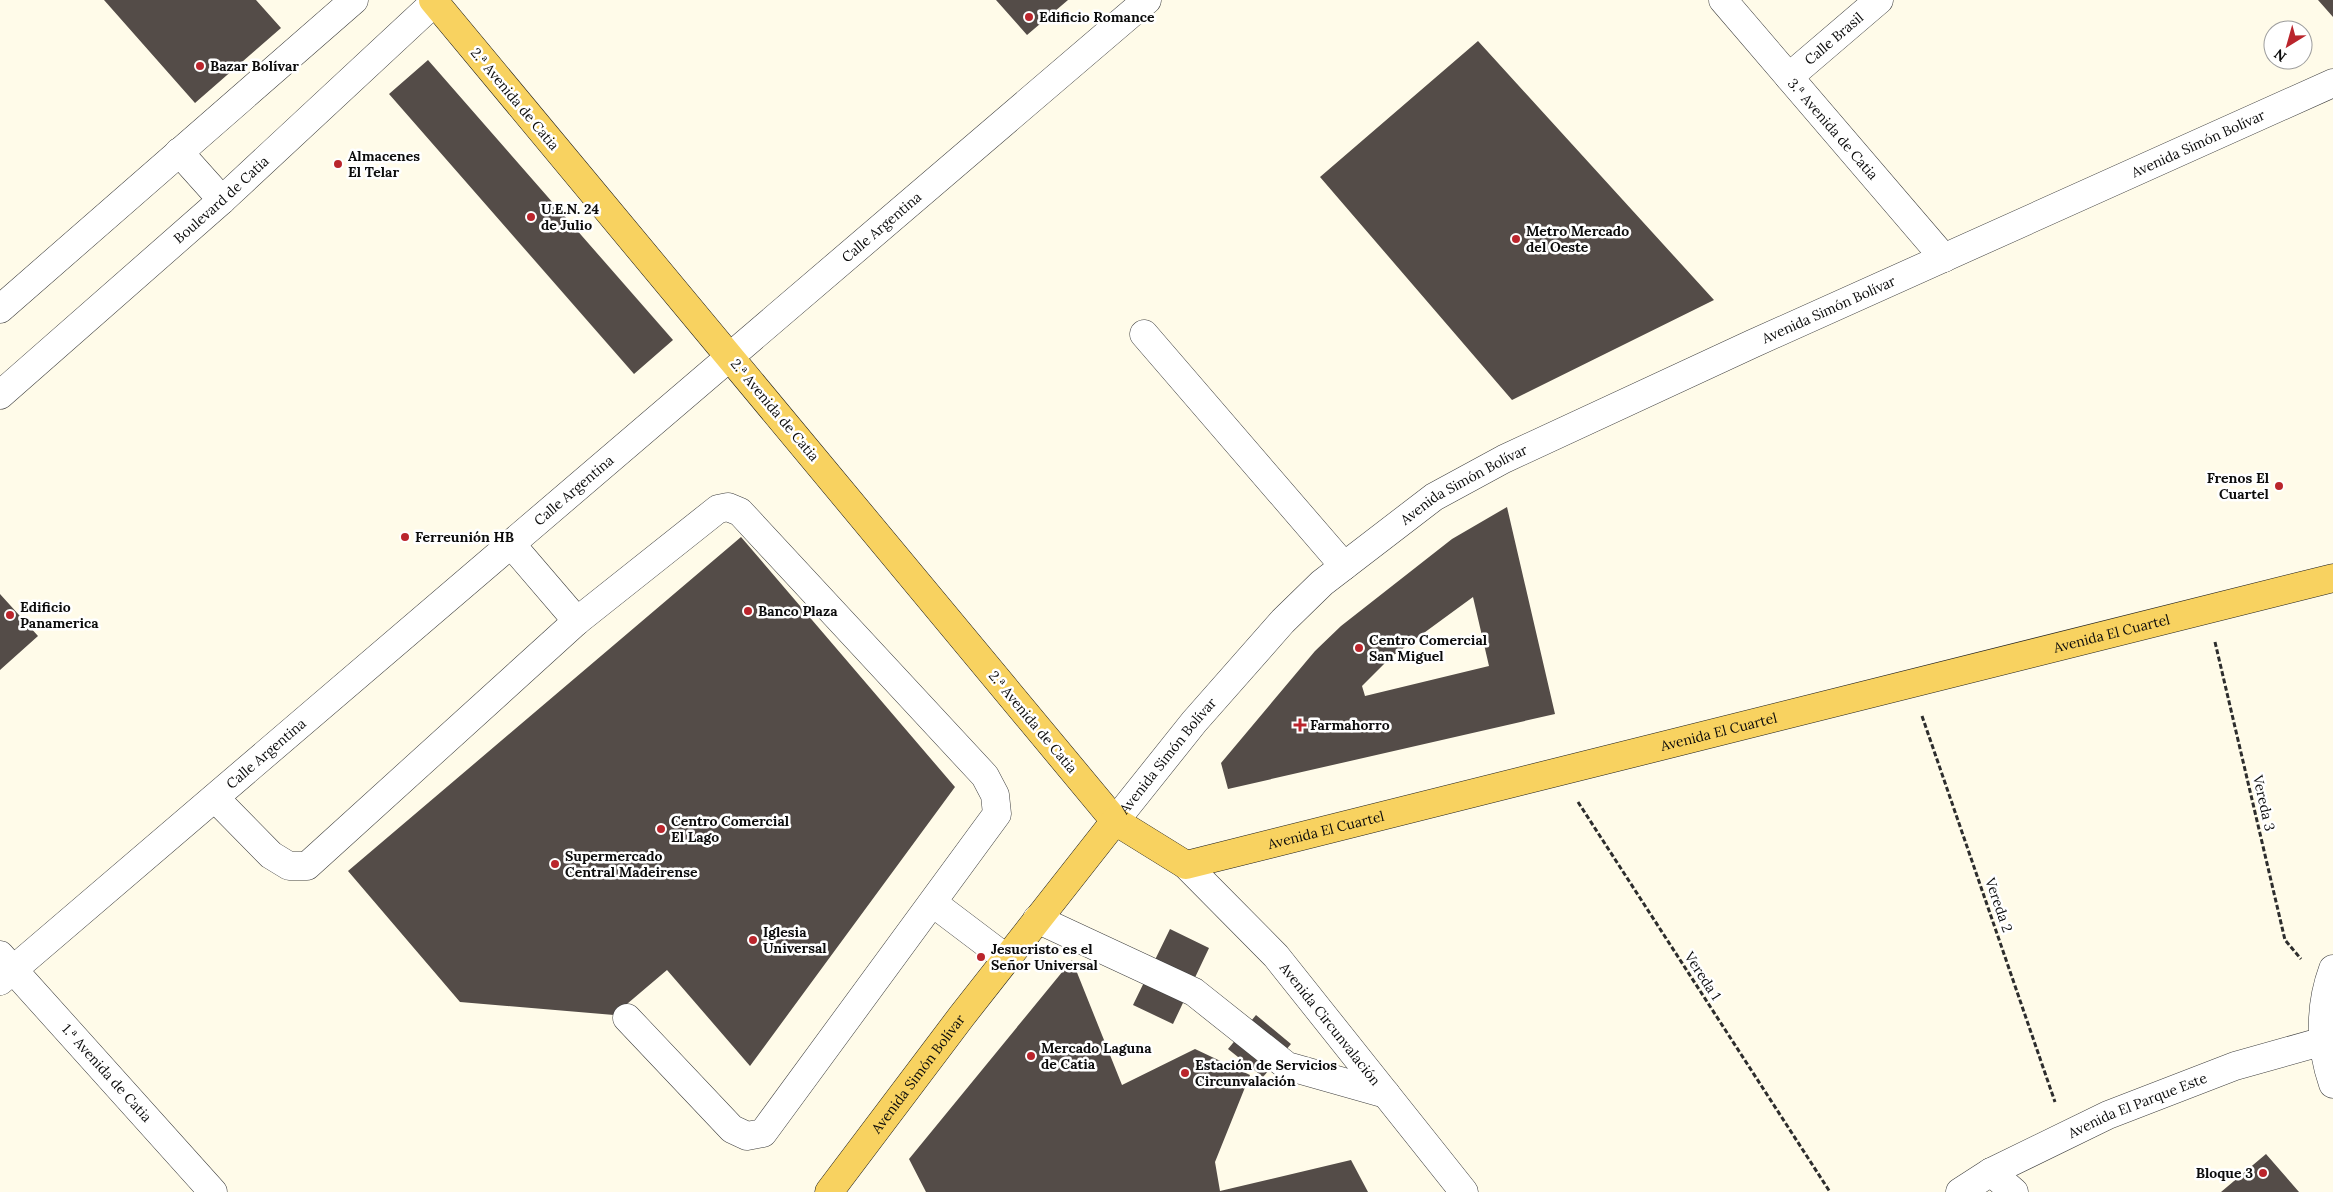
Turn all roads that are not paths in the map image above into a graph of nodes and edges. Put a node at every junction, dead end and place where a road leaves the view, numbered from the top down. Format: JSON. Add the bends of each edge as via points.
{"nodes":[{"id":1,"x":354,"y":0,"type":"edge"},
{"id":2,"x":1147,"y":0,"type":"edge"},
{"id":3,"x":1723,"y":0,"type":"edge"},
{"id":4,"x":1879,"y":0,"type":"edge"},
{"id":5,"x":434,"y":1,"type":"edge"},
{"id":6,"x":1789,"y":77,"type":"junction"},
{"id":7,"x":2333,"y":83,"type":"edge"},
{"id":8,"x":179,"y":152,"type":"junction"},
{"id":9,"x":222,"y":200,"type":"junction"},
{"id":10,"x":1944,"y":258,"type":"junction"},
{"id":11,"x":0,"y":309,"type":"edge"},
{"id":12,"x":1144,"y":334,"type":"dead end"},
{"id":13,"x":730,"y":356,"type":"junction"},
{"id":14,"x":0,"y":395,"type":"edge"},
{"id":15,"x":511,"y":544,"type":"junction"},
{"id":16,"x":1344,"y":566,"type":"junction"},
{"id":17,"x":2333,"y":578,"type":"edge"},
{"id":18,"x":577,"y":620,"type":"junction"},
{"id":19,"x":215,"y":798,"type":"junction"},
{"id":20,"x":1115,"y":821,"type":"junction"},
{"id":21,"x":1186,"y":865,"type":"junction"},
{"id":22,"x":933,"y":903,"type":"junction"},
{"id":23,"x":1037,"y":919,"type":"junction"},
{"id":24,"x":1006,"y":959,"type":"junction"},
{"id":25,"x":5,"y":969,"type":"edge"},
{"id":26,"x":2329,"y":979,"type":"edge"},
{"id":27,"x":627,"y":1018,"type":"dead end"},
{"id":28,"x":2324,"y":1041,"type":"junction"},
{"id":29,"x":2333,"y":1084,"type":"edge"},
{"id":30,"x":1386,"y":1094,"type":"junction"},
{"id":31,"x":1991,"y":1172,"type":"junction"},
{"id":32,"x":213,"y":1192,"type":"edge"},
{"id":33,"x":829,"y":1192,"type":"edge"},
{"id":34,"x":1464,"y":1192,"type":"edge"},
{"id":35,"x":1960,"y":1192,"type":"edge"},
{"id":36,"x":2014,"y":1192,"type":"edge"}],
"edges":[{"from":1,"to":8,"type":"street"},
{"from":2,"to":13,"type":"street","name":"Calle Argentina"},
{"from":3,"to":6,"type":"street","name":"3.ª Avenida de Catia"},
{"from":4,"to":6,"type":"street","name":"Calle Brasil"},
{"from":5,"to":9,"type":"street","name":"Boulevard de Catia"},
{"from":5,"to":13,"type":"main road","name":"2.ª Avenida de Catia"},
{"from":6,"to":10,"type":"street","name":"3.ª Avenida de Catia"},
{"from":7,"to":10,"type":"street","name":"Avenida Simón Bolívar"},
{"from":8,"to":9,"type":"street"},
{"from":8,"to":11,"type":"street"},
{"from":9,"to":14,"type":"street","name":"Boulevard de Catia"},
{"from":10,"to":16,"type":"street","name":"Avenida Simón Bolívar","via":[[1504,459],[1434,497]]},
{"from":12,"to":16,"type":"street"},
{"from":13,"to":15,"type":"street","name":"Calle Argentina"},
{"from":13,"to":20,"type":"main road","name":"2.ª Avenida de Catia"},
{"from":15,"to":18,"type":"street"},
{"from":15,"to":19,"type":"street","name":"Calle Argentina"},
{"from":16,"to":20,"type":"street","name":"Avenida Simón Bolívar","via":[[1283,621],[1194,722]]},
{"from":17,"to":21,"type":"main road","name":"Avenida El Cuartel"},
{"from":18,"to":19,"type":"street","via":[[306,866],[289,866],[272,855]]},
{"from":18,"to":22,"type":"street","via":[[718,509],[728,507],[740,512],[984,776],[995,795],[997,814]]},
{"from":19,"to":25,"type":"street","name":"Calle Argentina"},
{"from":20,"to":21,"type":"main road"},
{"from":20,"to":23,"type":"main road","name":"Avenida Simón Bolívar"},
{"from":21,"to":30,"type":"street","name":"Avenida Circunvalación","via":[[1276,956]]},
{"from":22,"to":24,"type":"street"},
{"from":22,"to":27,"type":"street","via":[[763,1133],[747,1136],[732,1129]]},
{"from":23,"to":24,"type":"main road","name":"Avenida Simón Bolívar"},
{"from":23,"to":30,"type":"street","via":[[1194,992],[1287,1066]]},
{"from":24,"to":33,"type":"main road","name":"Avenida Simón Bolívar"},
{"from":25,"to":32,"type":"street","name":"1.ª Avenida de Catia"},
{"from":26,"to":28,"type":"street","via":[[2322,1027]]},
{"from":28,"to":29,"type":"street"},
{"from":28,"to":31,"type":"street","name":"Avenida El Parque Este","via":[[2235,1066],[2108,1115]]},
{"from":30,"to":34,"type":"street","name":"Avenida Circunvalación"},
{"from":31,"to":35,"type":"street","name":"Avenida El Parque Este"},
{"from":31,"to":36,"type":"street"}]}
